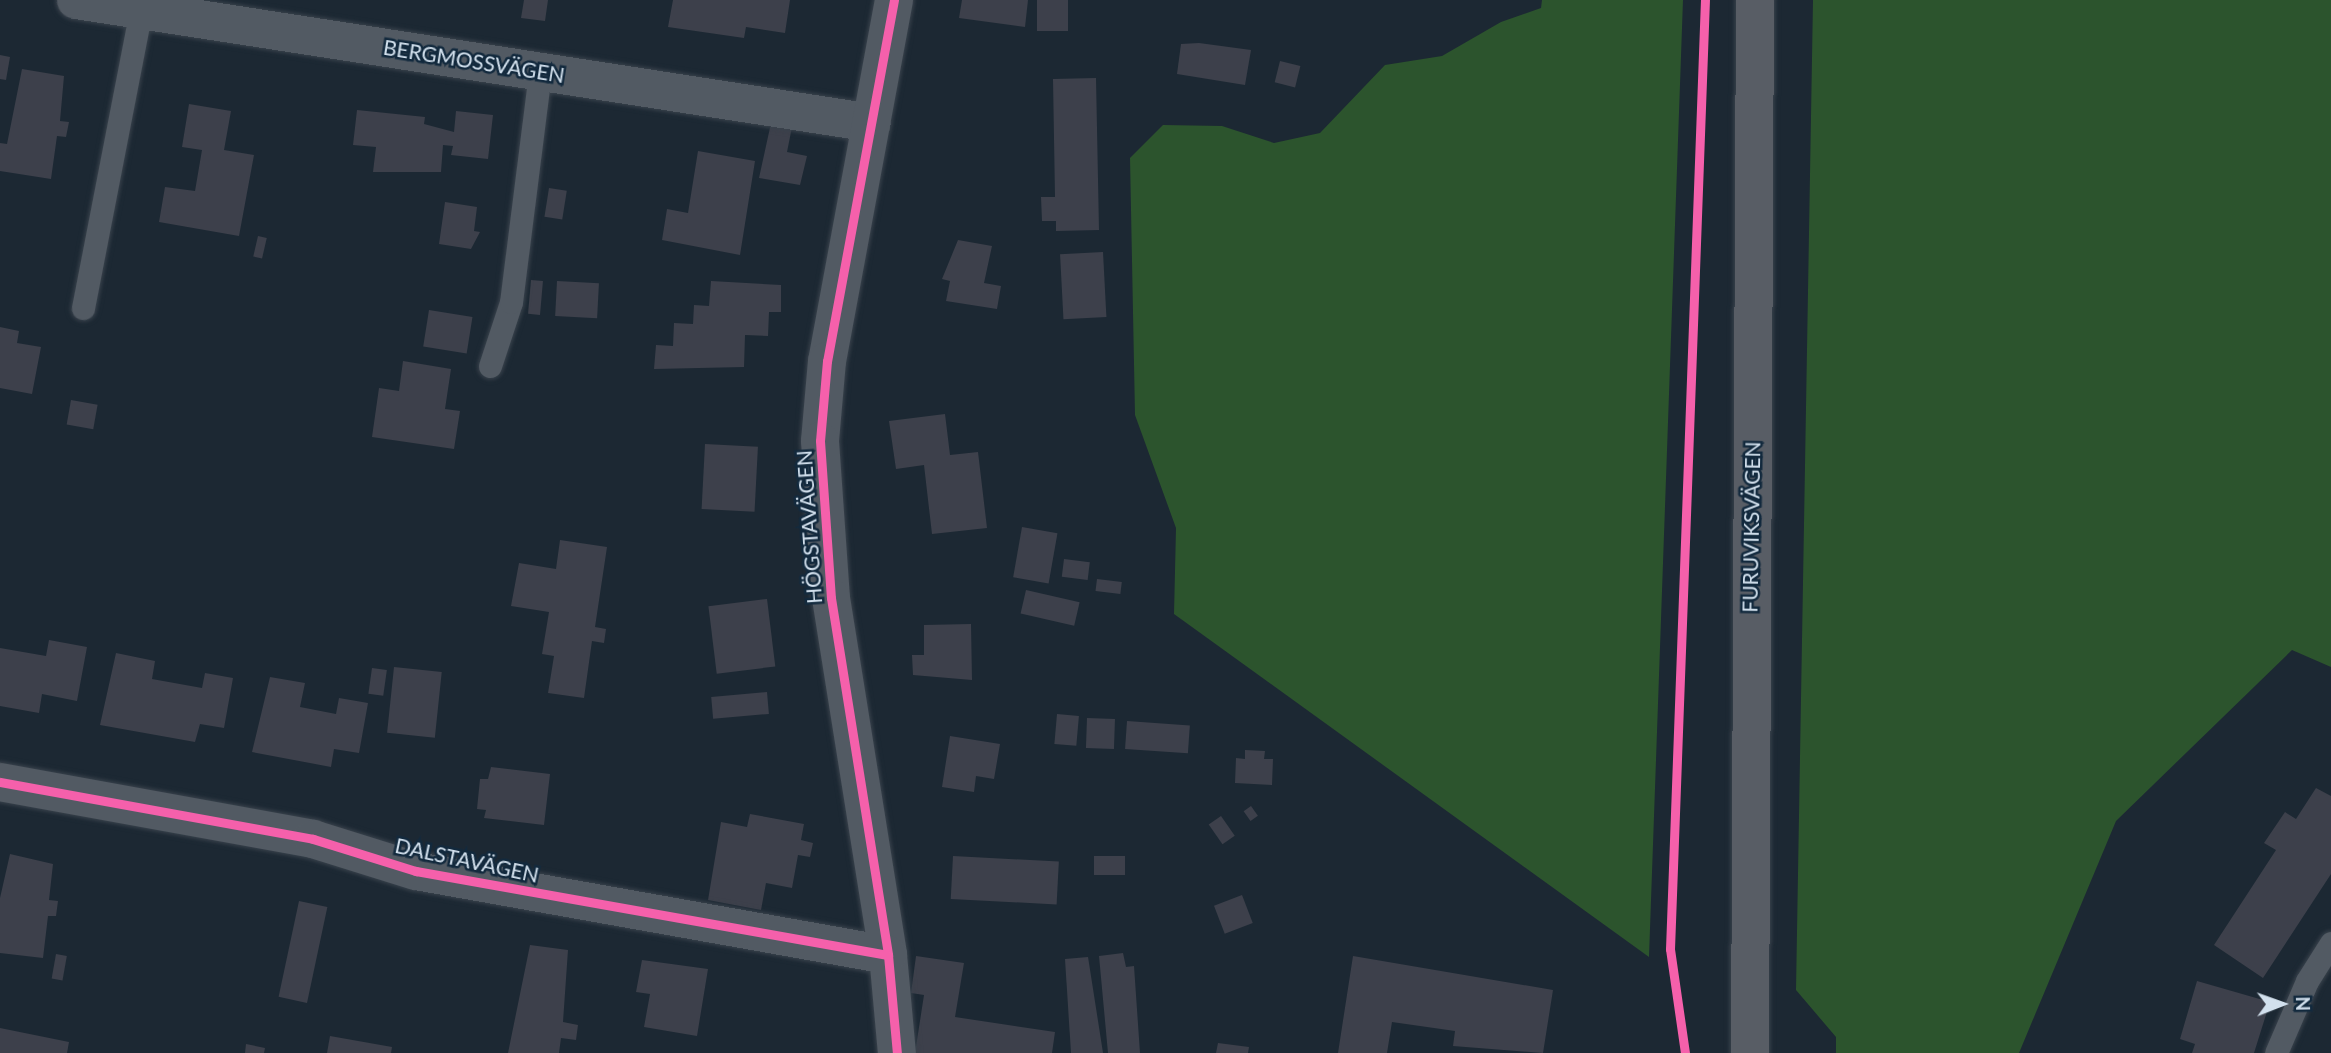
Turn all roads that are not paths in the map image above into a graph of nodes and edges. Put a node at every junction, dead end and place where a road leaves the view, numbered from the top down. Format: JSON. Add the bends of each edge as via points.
{"nodes":[{"id":1,"x":76,"y":0,"type":"edge"},
{"id":2,"x":894,"y":0,"type":"edge"},
{"id":3,"x":1755,"y":0,"type":"edge"},
{"id":4,"x":141,"y":10,"type":"junction"},
{"id":5,"x":540,"y":71,"type":"junction"},
{"id":6,"x":872,"y":123,"type":"junction"},
{"id":7,"x":83,"y":308,"type":"dead end"},
{"id":8,"x":490,"y":366,"type":"dead end"},
{"id":9,"x":0,"y":782,"type":"edge"},
{"id":10,"x":2331,"y":943,"type":"edge"},
{"id":11,"x":888,"y":955,"type":"junction"},
{"id":12,"x":897,"y":1053,"type":"edge"},
{"id":13,"x":1750,"y":1053,"type":"edge"},
{"id":14,"x":2276,"y":1053,"type":"edge"}],
"edges":[{"from":1,"to":4,"type":"street","name":"BERGMOSSVÄGEN"},
{"from":2,"to":6,"type":"street","name":"HÖGSTAVÄGEN"},
{"from":3,"to":13,"type":"main road","name":"FURUVIKSVÄGEN"},
{"from":4,"to":5,"type":"street","name":"BERGMOSSVÄGEN"},
{"from":4,"to":7,"type":"lane"},
{"from":5,"to":6,"type":"street","name":"BERGMOSSVÄGEN"},
{"from":5,"to":8,"type":"lane","via":[[511,302]]},
{"from":6,"to":11,"type":"street","name":"HÖGSTAVÄGEN","via":[[827,361],[821,480],[831,598]]},
{"from":9,"to":11,"type":"street","name":"DALSTAVÄGEN","via":[[313,839],[416,871]]},
{"from":10,"to":14,"type":"lane","via":[[2307,981]]},
{"from":11,"to":12,"type":"street","name":"HÖGSTAVÄGEN"}]}
